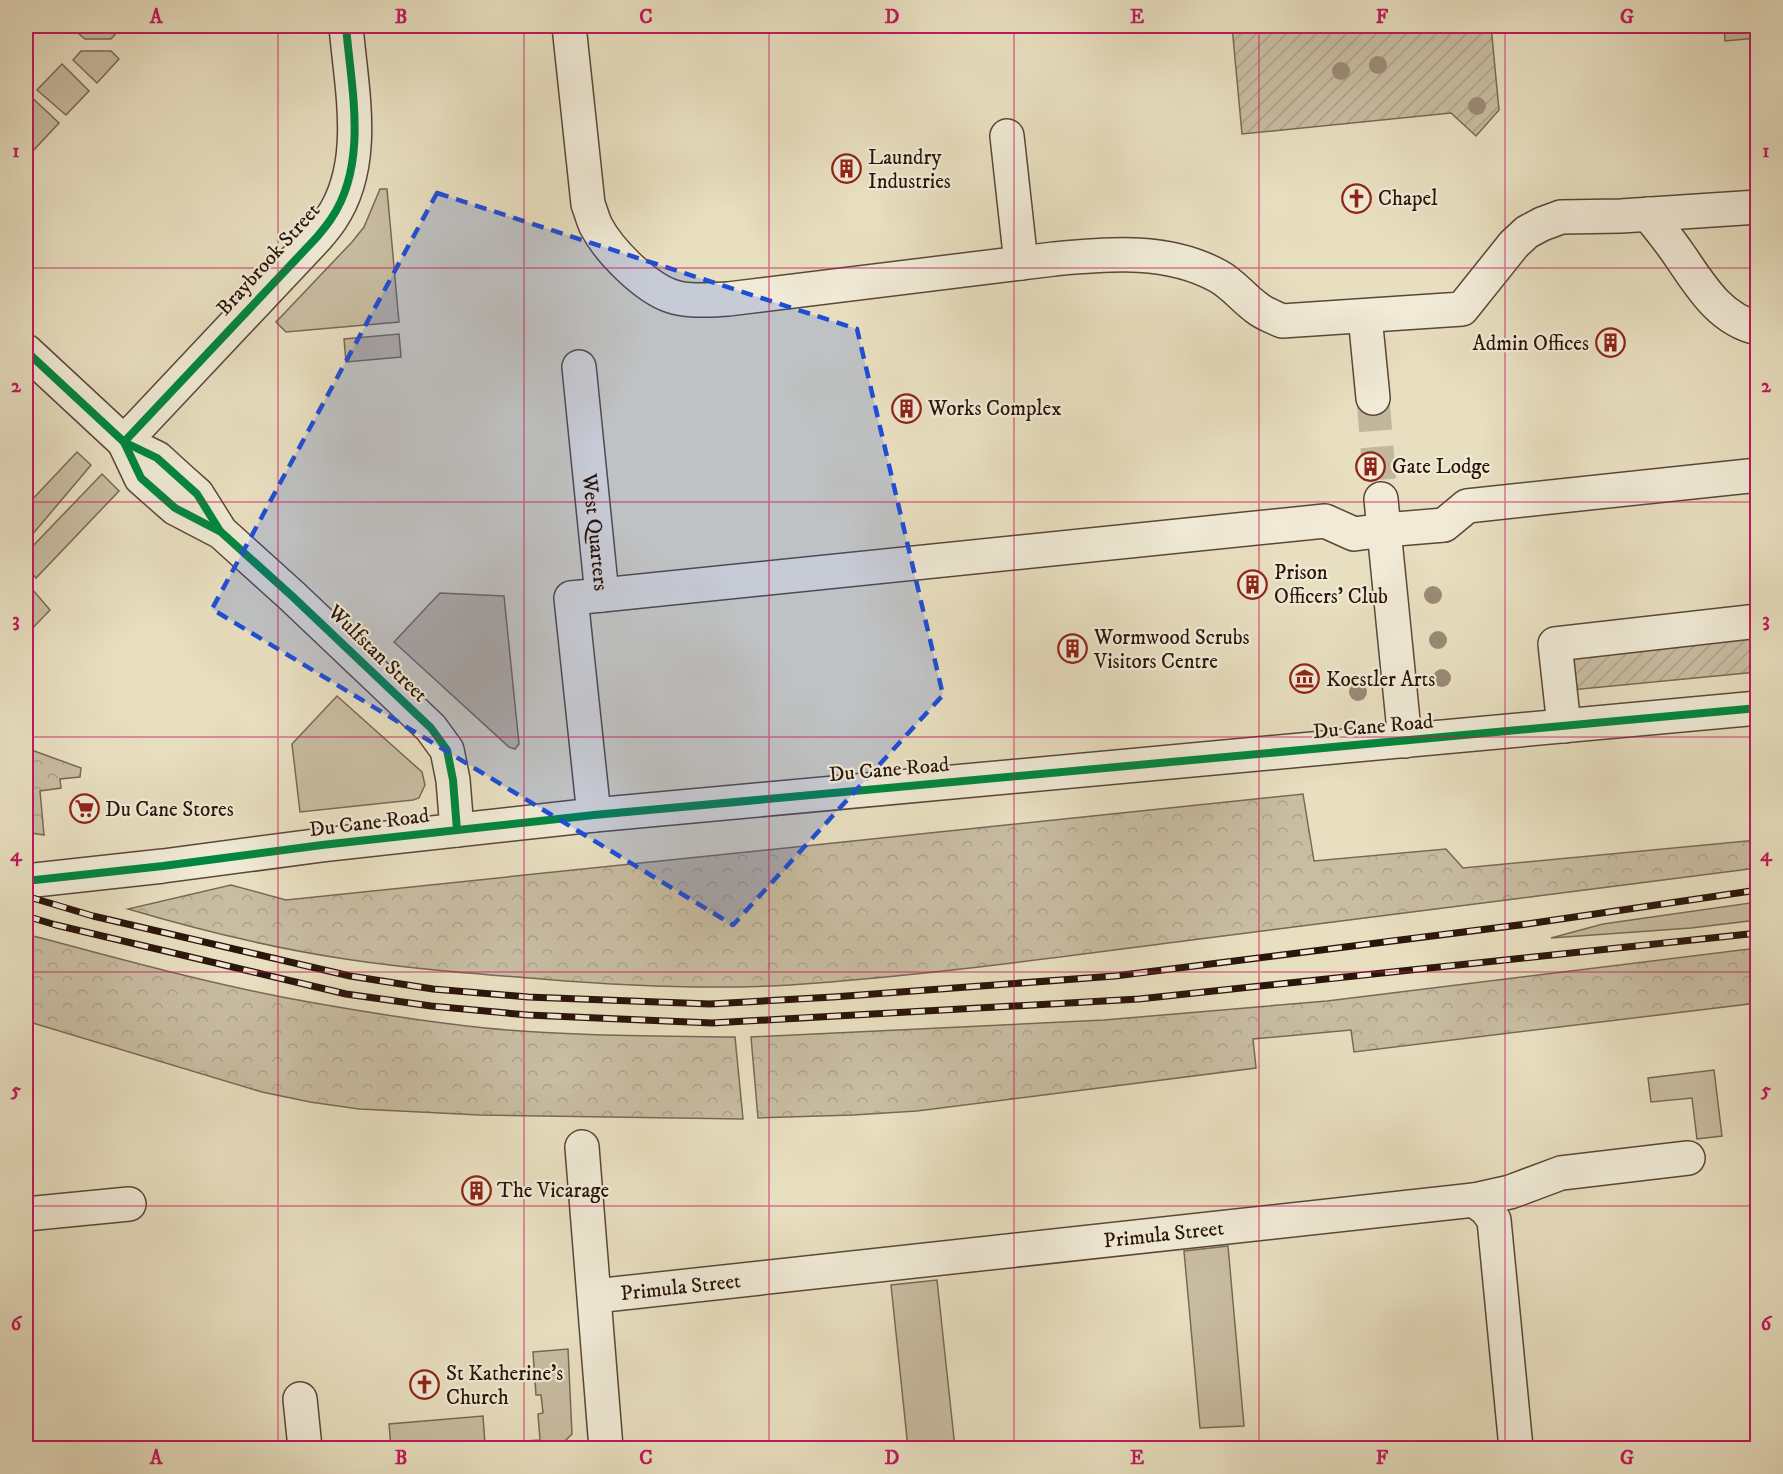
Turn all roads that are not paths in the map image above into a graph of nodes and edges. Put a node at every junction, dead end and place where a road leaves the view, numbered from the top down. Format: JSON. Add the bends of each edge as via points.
{"nodes":[{"id":1,"x":346,"y":26,"type":"edge"},
{"id":2,"x":569,"y":26,"type":"edge"},
{"id":3,"x":1007,"y":136,"type":"dead end"},
{"id":4,"x":1758,"y":207,"type":"edge"},
{"id":5,"x":1648,"y":214,"type":"junction"},
{"id":6,"x":1021,"y":263,"type":"junction"},
{"id":7,"x":1365,"y":316,"type":"junction"},
{"id":8,"x":1758,"y":328,"type":"edge"},
{"id":9,"x":26,"y":351,"type":"edge"},
{"id":10,"x":579,"y":367,"type":"dead end"},
{"id":11,"x":1372,"y":398,"type":"tunnel mouth"},
{"id":12,"x":124,"y":442,"type":"junction"},
{"id":13,"x":1758,"y":475,"type":"edge"},
{"id":14,"x":1383,"y":515,"type":"junction"},
{"id":15,"x":602,"y":595,"type":"junction"},
{"id":16,"x":1758,"y":621,"type":"edge"},
{"id":17,"x":1758,"y":708,"type":"edge"},
{"id":18,"x":1564,"y":726,"type":"junction"},
{"id":19,"x":1405,"y":741,"type":"junction"},
{"id":20,"x":594,"y":814,"type":"junction"},
{"id":21,"x":457,"y":830,"type":"junction"},
{"id":22,"x":26,"y":881,"type":"edge"},
{"id":23,"x":582,"y":1147,"type":"dead end"},
{"id":24,"x":1688,"y":1158,"type":"dead end"},
{"id":25,"x":1474,"y":1200,"type":"junction"},
{"id":26,"x":129,"y":1204,"type":"dead end"},
{"id":27,"x":26,"y":1214,"type":"edge"},
{"id":28,"x":595,"y":1296,"type":"junction"},
{"id":29,"x":300,"y":1399,"type":"dead end"},
{"id":30,"x":305,"y":1449,"type":"edge"},
{"id":31,"x":606,"y":1449,"type":"edge"},
{"id":32,"x":1516,"y":1449,"type":"edge"}],
"edges":[{"from":1,"to":12,"type":"street","name":"Braybrook Street","via":[[355,128],[346,187],[332,217]]},
{"from":2,"to":6,"type":"street","via":[[588,204],[596,226],[626,264],[671,297],[728,299]]},
{"from":3,"to":6,"type":"street"},
{"from":4,"to":5,"type":"street"},
{"from":5,"to":7,"type":"street","via":[[1561,217],[1527,232],[1514,244],[1462,309]]},
{"from":5,"to":8,"type":"street","via":[[1706,293],[1726,313]]},
{"from":6,"to":7,"type":"street","via":[[1149,255],[1184,262],[1217,276],[1258,309],[1282,321]]},
{"from":7,"to":11,"type":"street"},
{"from":9,"to":12,"type":"street","name":"Wulfstan Street"},
{"from":10,"to":15,"type":"street","name":"West Quarters"},
{"from":12,"to":21,"type":"street","name":"Wulfstan Street","via":[[141,478],[175,508],[221,532],[431,728],[447,750]]},
{"from":13,"to":14,"type":"street","via":[[1467,506],[1444,525]]},
{"from":14,"to":15,"type":"street","via":[[1354,534],[1325,521]]},
{"from":14,"to":19,"type":"street"},
{"from":15,"to":20,"type":"street","name":"West Quarters","via":[[571,598]]},
{"from":16,"to":18,"type":"street","via":[[1555,644]]},
{"from":17,"to":18,"type":"street","name":"Du Cane Road"},
{"from":18,"to":19,"type":"street","name":"Du Cane Road"},
{"from":19,"to":20,"type":"street","name":"Du Cane Road"},
{"from":20,"to":21,"type":"street","name":"Du Cane Road"},
{"from":21,"to":22,"type":"street","name":"Du Cane Road"},
{"from":23,"to":28,"type":"street","name":"Primula Street"},
{"from":24,"to":25,"type":"street","name":"Primula Street","via":[[1561,1173],[1510,1192]]},
{"from":25,"to":28,"type":"street","name":"Primula Street"},
{"from":25,"to":32,"type":"street","via":[[1494,1220]]},
{"from":26,"to":27,"type":"street"},
{"from":28,"to":31,"type":"street","name":"Primula Street"},
{"from":29,"to":30,"type":"street"}]}
